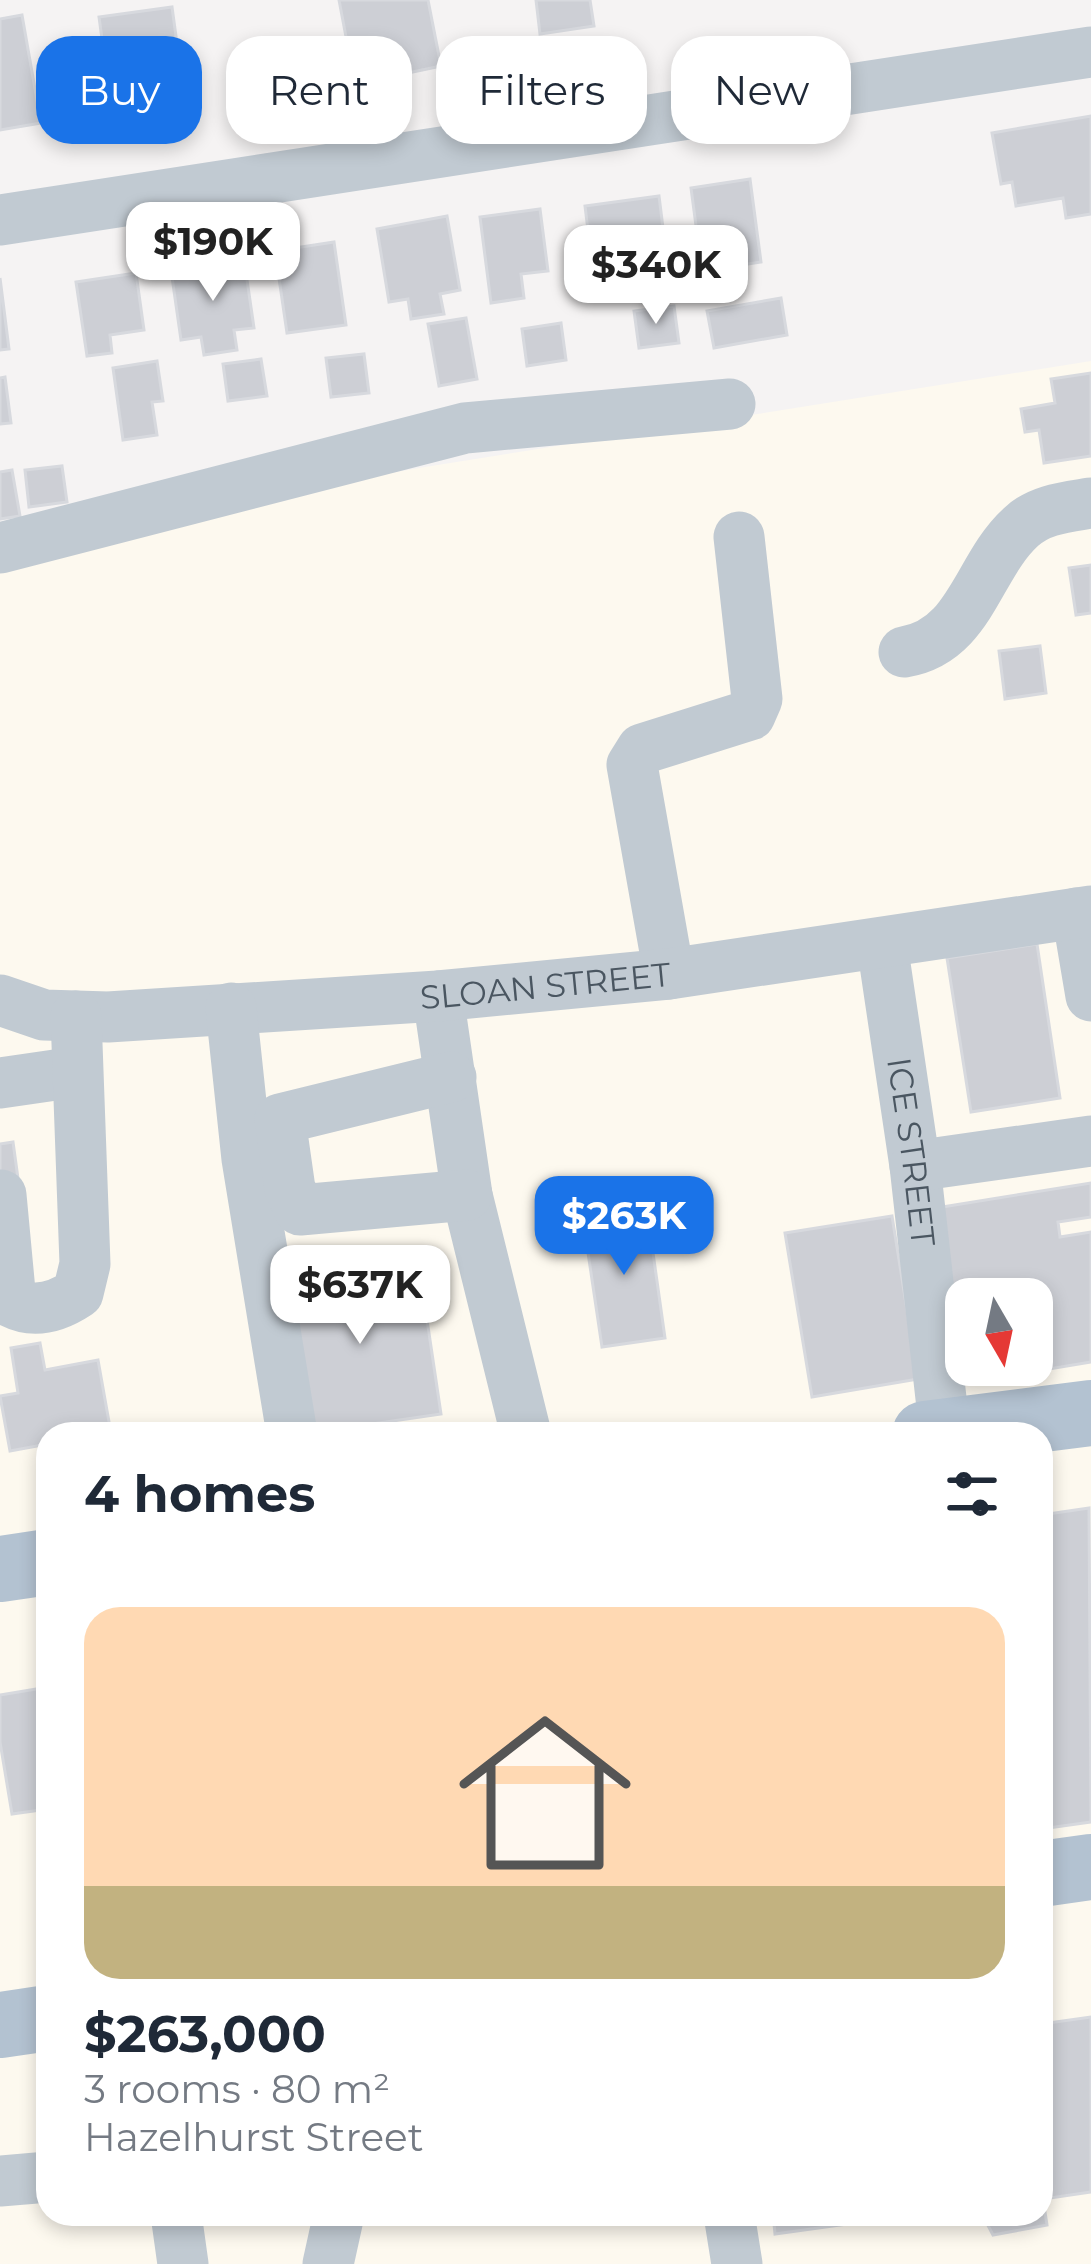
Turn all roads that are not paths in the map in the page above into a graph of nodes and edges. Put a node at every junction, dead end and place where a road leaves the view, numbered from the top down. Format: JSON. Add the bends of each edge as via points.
{"nodes":[{"id":1,"x":1091,"y":52,"type":"edge"},
{"id":2,"x":0,"y":220,"type":"edge"},
{"id":3,"x":730,"y":404,"type":"dead end"},
{"id":4,"x":1091,"y":503,"type":"edge"},
{"id":5,"x":739,"y":537,"type":"dead end"},
{"id":6,"x":0,"y":548,"type":"edge"},
{"id":7,"x":904,"y":652,"type":"dead end"},
{"id":8,"x":1084,"y":912,"type":"edge"},
{"id":9,"x":882,"y":944,"type":"junction"},
{"id":10,"x":669,"y":974,"type":"junction"},
{"id":11,"x":439,"y":996,"type":"junction"},
{"id":12,"x":1091,"y":996,"type":"edge"},
{"id":13,"x":0,"y":1000,"type":"edge"},
{"id":14,"x":231,"y":1008,"type":"junction"},
{"id":15,"x":76,"y":1016,"type":"junction"},
{"id":16,"x":76,"y":1072,"type":"junction"},
{"id":17,"x":451,"y":1077,"type":"junction"},
{"id":18,"x":0,"y":1083,"type":"edge"},
{"id":19,"x":1091,"y":1141,"type":"edge"},
{"id":20,"x":915,"y":1166,"type":"junction"},
{"id":21,"x":467,"y":1195,"type":"junction"},
{"id":22,"x":1,"y":1196,"type":"edge"},
{"id":23,"x":1091,"y":1413,"type":"edge"},
{"id":24,"x":290,"y":1422,"type":"edge"},
{"id":25,"x":523,"y":1422,"type":"edge"},
{"id":26,"x":937,"y":1422,"type":"edge"},
{"id":27,"x":1022,"y":1422,"type":"edge"},
{"id":28,"x":36,"y":1564,"type":"edge"},
{"id":29,"x":0,"y":1569,"type":"edge"},
{"id":30,"x":1091,"y":1867,"type":"edge"},
{"id":31,"x":1053,"y":1872,"type":"edge"},
{"id":32,"x":36,"y":2020,"type":"edge"},
{"id":33,"x":0,"y":2025,"type":"edge"},
{"id":34,"x":36,"y":2178,"type":"edge"},
{"id":35,"x":0,"y":2181,"type":"edge"},
{"id":36,"x":178,"y":2226,"type":"edge"},
{"id":37,"x":336,"y":2226,"type":"edge"},
{"id":38,"x":731,"y":2226,"type":"edge"},
{"id":39,"x":183,"y":2264,"type":"edge"},
{"id":40,"x":328,"y":2264,"type":"edge"},
{"id":41,"x":737,"y":2264,"type":"edge"}],
"edges":[{"from":1,"to":2,"type":"street"},
{"from":3,"to":6,"type":"street","via":[[465,428]]},
{"from":4,"to":7,"type":"street","via":[[1023,524],[941,640]]},
{"from":5,"to":10,"type":"street","via":[[757,699],[750,715],[642,749],[632,765]]},
{"from":8,"to":9,"type":"street","name":"SLOAN STREET"},
{"from":8,"to":12,"type":"street"},
{"from":9,"to":10,"type":"street","name":"SLOAN STREET"},
{"from":9,"to":20,"type":"street","name":"ICE STREET"},
{"from":10,"to":11,"type":"street","name":"SLOAN STREET"},
{"from":11,"to":14,"type":"street","name":"SLOAN STREET"},
{"from":11,"to":17,"type":"street"},
{"from":13,"to":15,"type":"street","name":"SLOAN STREET"},
{"from":14,"to":15,"type":"street","name":"SLOAN STREET"},
{"from":14,"to":24,"type":"street"},
{"from":15,"to":16,"type":"street"},
{"from":16,"to":18,"type":"street"},
{"from":16,"to":22,"type":"street","via":[[85,1264],[78,1294],[24,1308],[11,1301]]},
{"from":17,"to":21,"type":"street"},
{"from":17,"to":21,"type":"street","via":[[280,1118],[283,1142],[300,1210]]},
{"from":19,"to":20,"type":"street"},
{"from":20,"to":26,"type":"street","name":"ICE STREET"},
{"from":21,"to":25,"type":"street"},
{"from":23,"to":27,"type":"main road"},
{"from":28,"to":29,"type":"main road"},
{"from":30,"to":31,"type":"main road"},
{"from":32,"to":33,"type":"main road"},
{"from":34,"to":35,"type":"street"},
{"from":36,"to":39,"type":"street"},
{"from":37,"to":40,"type":"street"},
{"from":38,"to":41,"type":"street"}]}
